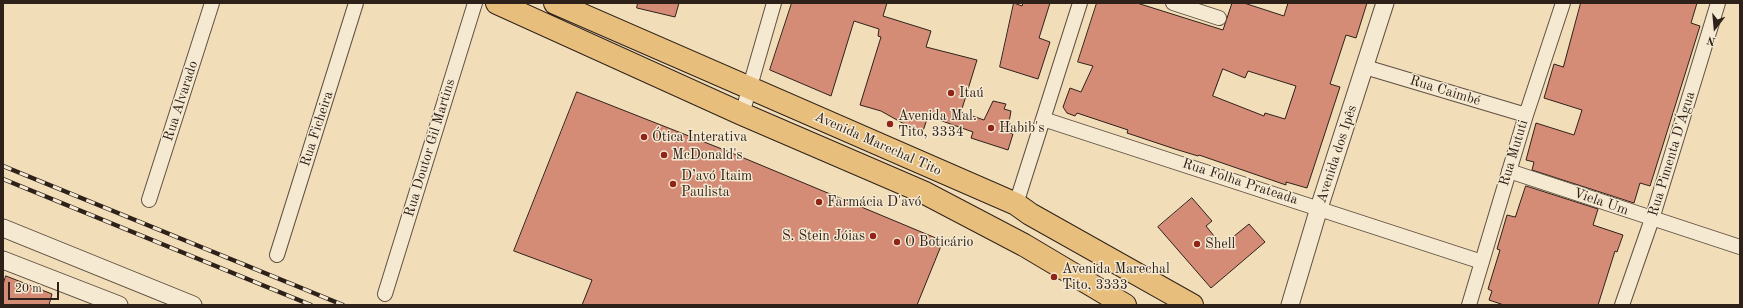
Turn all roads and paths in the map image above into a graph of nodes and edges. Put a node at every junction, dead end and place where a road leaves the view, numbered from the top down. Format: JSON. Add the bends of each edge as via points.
{"nodes":[{"id":1,"x":212,"y":3,"type":"edge"},
{"id":2,"x":356,"y":3,"type":"edge"},
{"id":3,"x":475,"y":3,"type":"edge"},
{"id":4,"x":497,"y":3,"type":"edge"},
{"id":5,"x":555,"y":3,"type":"edge"},
{"id":6,"x":774,"y":3,"type":"edge"},
{"id":7,"x":1080,"y":3,"type":"edge"},
{"id":8,"x":1173,"y":3,"type":"edge"},
{"id":9,"x":1385,"y":3,"type":"edge"},
{"id":10,"x":1563,"y":3,"type":"edge"},
{"id":11,"x":1718,"y":3,"type":"edge"},
{"id":12,"x":1219,"y":18,"type":"dead end"},
{"id":13,"x":1365,"y":67,"type":"junction"},
{"id":14,"x":750,"y":88,"type":"junction"},
{"id":15,"x":742,"y":114,"type":"junction"},
{"id":16,"x":1526,"y":115,"type":"junction"},
{"id":17,"x":1043,"y":119,"type":"junction"},
{"id":18,"x":1509,"y":171,"type":"junction"},
{"id":19,"x":149,"y":200,"type":"dead end"},
{"id":20,"x":1016,"y":204,"type":"junction"},
{"id":21,"x":1319,"y":208,"type":"junction"},
{"id":22,"x":956,"y":209,"type":"junction"},
{"id":23,"x":1652,"y":219,"type":"junction"},
{"id":24,"x":3,"y":228,"type":"edge"},
{"id":25,"x":1740,"y":247,"type":"edge"},
{"id":26,"x":277,"y":255,"type":"dead end"},
{"id":27,"x":3,"y":260,"type":"edge"},
{"id":28,"x":1482,"y":262,"type":"junction"},
{"id":29,"x":385,"y":294,"type":"dead end"},
{"id":30,"x":119,"y":305,"type":"edge"},
{"id":31,"x":193,"y":305,"type":"edge"},
{"id":32,"x":1125,"y":305,"type":"edge"},
{"id":33,"x":1192,"y":305,"type":"edge"},
{"id":34,"x":1290,"y":305,"type":"edge"},
{"id":35,"x":1469,"y":305,"type":"edge"},
{"id":36,"x":1622,"y":305,"type":"edge"}],
"edges":[{"from":1,"to":19,"type":"street","name":"Rua Alvarado"},
{"from":2,"to":26,"type":"street","name":"Rua Ficheira"},
{"from":3,"to":29,"type":"street","name":"Rua Doutor Gil Martins"},
{"from":4,"to":15,"type":"main road","name":"Avenida Marechal Tito"},
{"from":5,"to":14,"type":"main road","name":"Avenida Marechal Tito"},
{"from":6,"to":14,"type":"street"},
{"from":7,"to":17,"type":"street"},
{"from":8,"to":12,"type":"street"},
{"from":9,"to":13,"type":"street","name":"Avenida dos Ipês"},
{"from":10,"to":16,"type":"street","name":"Rua Mututi"},
{"from":11,"to":23,"type":"street","name":"Rua Pimenta D'Água"},
{"from":13,"to":16,"type":"street","name":"Rua Caimbé"},
{"from":13,"to":21,"type":"street","name":"Avenida dos Ipês"},
{"from":14,"to":15,"type":"street"},
{"from":14,"to":20,"type":"main road","name":"Avenida Marechal Tito"},
{"from":15,"to":22,"type":"main road","name":"Avenida Marechal Tito","via":[[924,192]]},
{"from":16,"to":18,"type":"street","name":"Rua Mututi"},
{"from":17,"to":20,"type":"street"},
{"from":17,"to":21,"type":"street","name":"Rua Folha Prateada"},
{"from":18,"to":23,"type":"street","name":"Viela Um"},
{"from":18,"to":28,"type":"street","name":"Rua Mututi"},
{"from":20,"to":22,"type":"main road"},
{"from":20,"to":33,"type":"main road","name":"Avenida Marechal Tito"},
{"from":21,"to":28,"type":"street","name":"Rua Folha Prateada"},
{"from":21,"to":34,"type":"street","name":"Avenida dos Ipês"},
{"from":22,"to":32,"type":"main road","name":"Avenida Marechal Tito","via":[[1024,245]]},
{"from":23,"to":25,"type":"street","name":"Viela Um"},
{"from":23,"to":36,"type":"street","name":"Rua Pimenta D'Água"},
{"from":24,"to":31,"type":"street"},
{"from":27,"to":30,"type":"street"},
{"from":28,"to":35,"type":"street","name":"Rua Mututi"}]}
